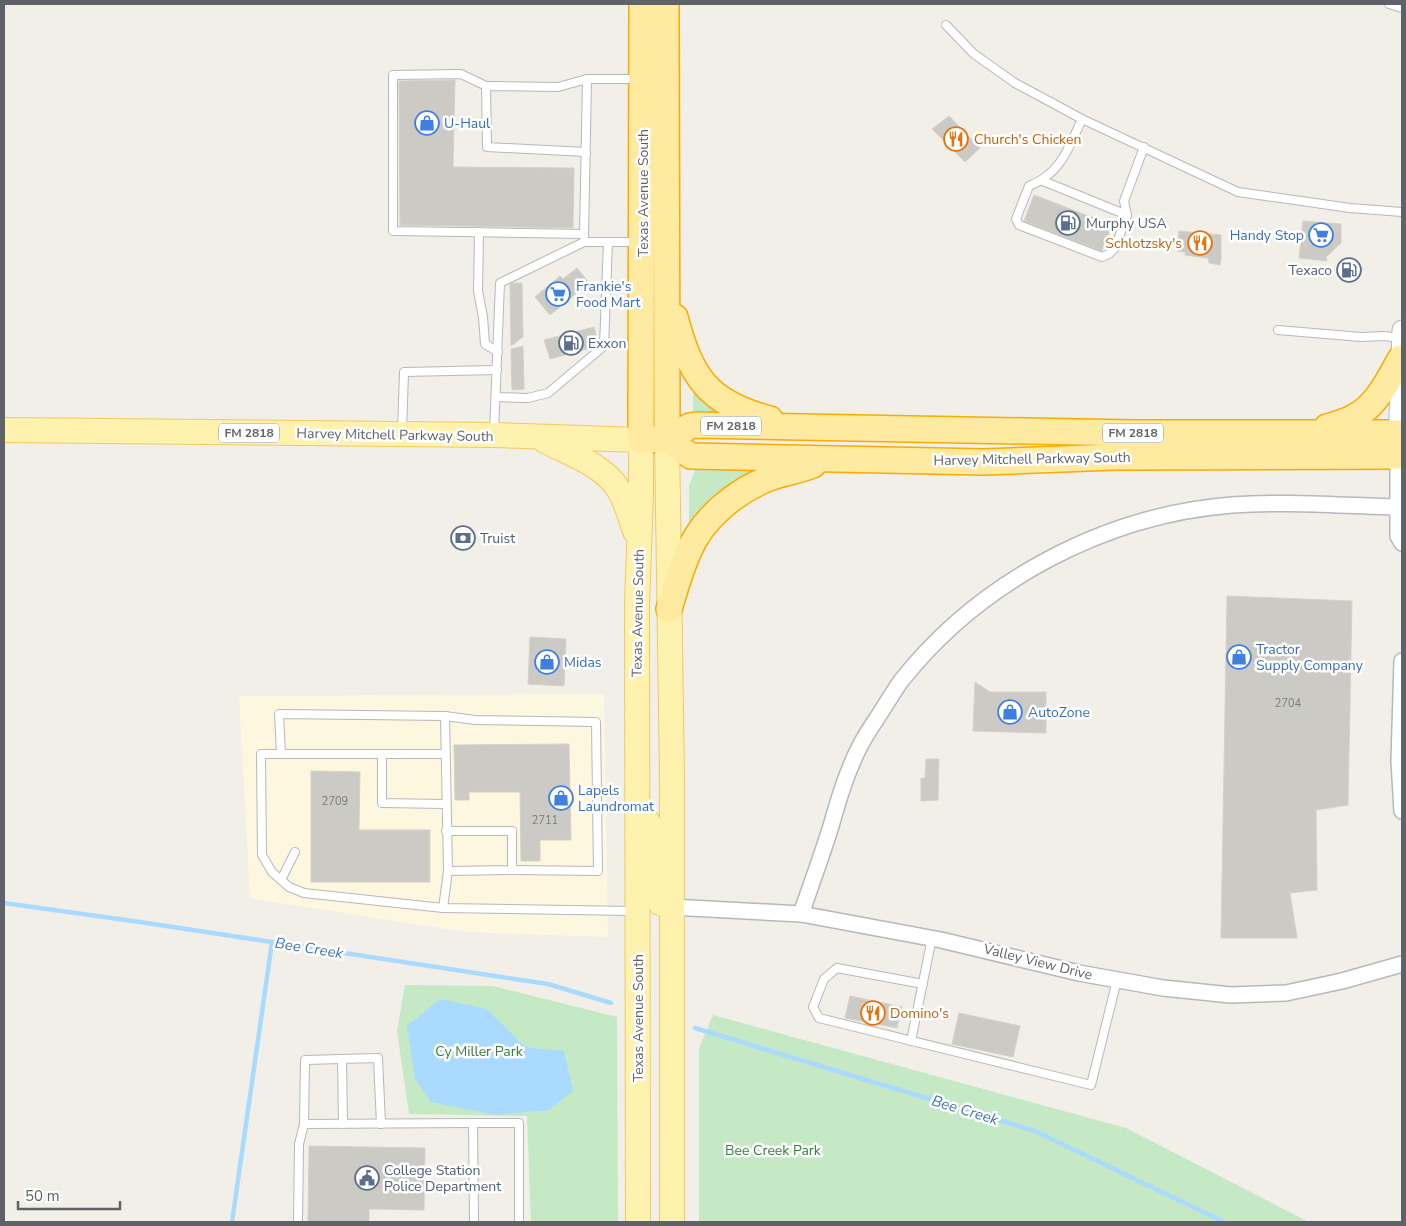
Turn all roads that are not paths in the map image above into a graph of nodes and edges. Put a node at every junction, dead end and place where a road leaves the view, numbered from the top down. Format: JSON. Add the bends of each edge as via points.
{"nodes":[{"id":1,"x":642,"y":4,"type":"edge"},
{"id":2,"x":666,"y":4,"type":"edge"},
{"id":3,"x":1389,"y":4,"type":"edge"},
{"id":4,"x":1402,"y":8,"type":"edge"},
{"id":5,"x":946,"y":25,"type":"dead end"},
{"id":6,"x":587,"y":79,"type":"junction"},
{"id":7,"x":643,"y":79,"type":"junction"},
{"id":8,"x":486,"y":86,"type":"junction"},
{"id":9,"x":1082,"y":119,"type":"junction"},
{"id":10,"x":1144,"y":147,"type":"junction"},
{"id":11,"x":586,"y":152,"type":"junction"},
{"id":12,"x":1043,"y":181,"type":"junction"},
{"id":13,"x":1402,"y":212,"type":"edge"},
{"id":14,"x":1127,"y":215,"type":"junction"},
{"id":15,"x":479,"y":232,"type":"junction"},
{"id":16,"x":584,"y":238,"type":"junction"},
{"id":17,"x":608,"y":242,"type":"junction"},
{"id":18,"x":643,"y":242,"type":"junction"},
{"id":19,"x":666,"y":288,"type":"junction"},
{"id":20,"x":1278,"y":330,"type":"dead end"},
{"id":21,"x":1402,"y":330,"type":"edge"},
{"id":22,"x":1401,"y":348,"type":"edge"},
{"id":23,"x":498,"y":352,"type":"junction"},
{"id":24,"x":497,"y":370,"type":"junction"},
{"id":25,"x":496,"y":397,"type":"junction"},
{"id":26,"x":799,"y":426,"type":"junction"},
{"id":27,"x":4,"y":430,"type":"edge"},
{"id":28,"x":1308,"y":432,"type":"junction"},
{"id":29,"x":402,"y":435,"type":"junction"},
{"id":30,"x":494,"y":436,"type":"junction"},
{"id":31,"x":539,"y":437,"type":"junction"},
{"id":32,"x":667,"y":439,"type":"junction"},
{"id":33,"x":641,"y":440,"type":"junction"},
{"id":34,"x":1400,"y":444,"type":"edge"},
{"id":35,"x":834,"y":458,"type":"junction"},
{"id":36,"x":1398,"y":507,"type":"junction"},
{"id":37,"x":1402,"y":543,"type":"edge"},
{"id":38,"x":640,"y":544,"type":"junction"},
{"id":39,"x":669,"y":609,"type":"junction"},
{"id":40,"x":1402,"y":661,"type":"edge"},
{"id":41,"x":445,"y":716,"type":"junction"},
{"id":42,"x":281,"y":754,"type":"junction"},
{"id":43,"x":382,"y":754,"type":"junction"},
{"id":44,"x":446,"y":754,"type":"junction"},
{"id":45,"x":446,"y":804,"type":"junction"},
{"id":46,"x":638,"y":806,"type":"junction"},
{"id":47,"x":1402,"y":811,"type":"edge"},
{"id":48,"x":446,"y":831,"type":"junction"},
{"id":49,"x":295,"y":852,"type":"dead end"},
{"id":50,"x":512,"y":870,"type":"junction"},
{"id":51,"x":448,"y":871,"type":"junction"},
{"id":52,"x":280,"y":880,"type":"junction"},
{"id":53,"x":672,"y":907,"type":"junction"},
{"id":54,"x":443,"y":908,"type":"junction"},
{"id":55,"x":638,"y":911,"type":"junction"},
{"id":56,"x":802,"y":914,"type":"junction"},
{"id":57,"x":932,"y":938,"type":"junction"},
{"id":58,"x":1402,"y":964,"type":"edge"},
{"id":59,"x":1117,"y":980,"type":"junction"},
{"id":60,"x":923,"y":984,"type":"junction"},
{"id":61,"x":672,"y":1032,"type":"junction"},
{"id":62,"x":912,"y":1041,"type":"junction"},
{"id":63,"x":342,"y":1059,"type":"junction"},
{"id":64,"x":473,"y":1123,"type":"junction"},
{"id":65,"x":304,"y":1124,"type":"junction"},
{"id":66,"x":343,"y":1124,"type":"junction"},
{"id":67,"x":382,"y":1124,"type":"junction"},
{"id":68,"x":298,"y":1222,"type":"edge"},
{"id":69,"x":474,"y":1222,"type":"edge"},
{"id":70,"x":519,"y":1222,"type":"edge"},
{"id":71,"x":638,"y":1222,"type":"edge"},
{"id":72,"x":672,"y":1222,"type":"edge"}],
"edges":[{"from":1,"to":7,"type":"highway","name":"Texas Avenue South"},
{"from":2,"to":19,"type":"highway","name":"Texas Avenue South"},
{"from":3,"to":4,"type":"lane"},
{"from":5,"to":9,"type":"lane","via":[[974,54],[1004,77]]},
{"from":6,"to":7,"type":"lane"},
{"from":6,"to":8,"type":"lane","via":[[558,87]]},
{"from":6,"to":11,"type":"lane"},
{"from":7,"to":18,"type":"highway","name":"Texas Avenue South"},
{"from":8,"to":11,"type":"lane","via":[[487,147]]},
{"from":8,"to":15,"type":"lane","via":[[461,74],[393,75],[393,231]]},
{"from":9,"to":10,"type":"lane"},
{"from":9,"to":12,"type":"lane","via":[[1063,160]]},
{"from":10,"to":13,"type":"lane","via":[[1238,192]]},
{"from":10,"to":14,"type":"lane","via":[[1124,201]]},
{"from":11,"to":16,"type":"lane"},
{"from":12,"to":14,"type":"lane"},
{"from":12,"to":14,"type":"lane","via":[[1029,186],[1016,218],[1019,225],[1102,257],[1115,248]]},
{"from":15,"to":16,"type":"lane"},
{"from":15,"to":23,"type":"lane","via":[[478,291],[485,344]]},
{"from":16,"to":17,"type":"lane"},
{"from":16,"to":23,"type":"lane","via":[[500,283]]},
{"from":17,"to":18,"type":"lane"},
{"from":17,"to":25,"type":"lane","via":[[604,346],[548,393],[528,398]]},
{"from":18,"to":33,"type":"highway","name":"Texas Avenue South"},
{"from":19,"to":26,"type":"highway","via":[[691,365],[702,382],[716,395],[742,410]]},
{"from":19,"to":32,"type":"highway","name":"Texas Avenue South"},
{"from":20,"to":22,"type":"lane","via":[[1384,336]]},
{"from":21,"to":22,"type":"street"},
{"from":22,"to":28,"type":"highway","via":[[1377,397],[1358,416]]},
{"from":22,"to":34,"type":"street"},
{"from":23,"to":24,"type":"lane"},
{"from":24,"to":25,"type":"lane"},
{"from":24,"to":29,"type":"lane","via":[[404,372]]},
{"from":25,"to":30,"type":"lane"},
{"from":26,"to":28,"type":"highway","name":"Harvey Mitchell Parkway South","number":"FM 2818","via":[[1133,433]]},
{"from":26,"to":32,"type":"highway","name":"Harvey Mitchell Parkway South","number":"FM 2818","via":[[690,426]]},
{"from":27,"to":29,"type":"main road","name":"Harvey Mitchell Parkway South","number":"FM 2818"},
{"from":28,"to":34,"type":"highway","name":"Harvey Mitchell Parkway South","number":"FM 2818"},
{"from":29,"to":30,"type":"main road","name":"Harvey Mitchell Parkway South","number":"FM 2818"},
{"from":30,"to":31,"type":"main road","name":"Harvey Mitchell Parkway South","number":"FM 2818"},
{"from":31,"to":33,"type":"main road","name":"Harvey Mitchell Parkway South","number":"FM 2818"},
{"from":31,"to":38,"type":"main road","via":[[609,476],[619,490]]},
{"from":32,"to":33,"type":"highway","name":"Harvey Mitchell Parkway South","number":"FM 2818"},
{"from":32,"to":35,"type":"highway","name":"Harvey Mitchell Parkway South","number":"FM 2818","via":[[691,456]]},
{"from":32,"to":39,"type":"main road","name":"Texas Avenue South"},
{"from":33,"to":38,"type":"main road","name":"Texas Avenue South"},
{"from":34,"to":35,"type":"highway","name":"Harvey Mitchell Parkway South","number":"FM 2818","via":[[984,462]]},
{"from":34,"to":36,"type":"street"},
{"from":35,"to":39,"type":"highway","via":[[761,482],[718,510],[688,552]]},
{"from":36,"to":37,"type":"street","via":[[1398,536]]},
{"from":36,"to":56,"type":"street","via":[[1231,505],[1158,517],[1111,531],[1070,549],[994,594],[927,651],[900,682],[860,745],[842,787]]},
{"from":38,"to":46,"type":"main road","name":"Texas Avenue South","via":[[637,605]]},
{"from":39,"to":53,"type":"main road","name":"Texas Avenue South"},
{"from":40,"to":47,"type":"street","via":[[1399,761]]},
{"from":41,"to":42,"type":"lane","via":[[279,714]]},
{"from":41,"to":44,"type":"lane"},
{"from":41,"to":50,"type":"lane","via":[[475,720],[596,722],[598,871]]},
{"from":42,"to":43,"type":"lane"},
{"from":42,"to":52,"type":"lane","via":[[261,754],[262,855]]},
{"from":43,"to":44,"type":"lane"},
{"from":43,"to":45,"type":"lane","via":[[382,803]]},
{"from":44,"to":45,"type":"lane"},
{"from":45,"to":48,"type":"lane"},
{"from":46,"to":53,"type":"main road","via":[[655,833],[655,889],[660,903]]},
{"from":46,"to":55,"type":"main road","name":"Texas Avenue South"},
{"from":48,"to":50,"type":"lane","via":[[512,832]]},
{"from":48,"to":51,"type":"lane"},
{"from":49,"to":52,"type":"lane"},
{"from":50,"to":51,"type":"lane"},
{"from":51,"to":54,"type":"lane"},
{"from":52,"to":54,"type":"lane","via":[[304,893]]},
{"from":53,"to":56,"type":"street","name":"Valley View Drive"},
{"from":53,"to":61,"type":"main road","name":"Texas Avenue South"},
{"from":54,"to":55,"type":"lane"},
{"from":55,"to":61,"type":"main road","via":[[656,935],[658,1010]]},
{"from":55,"to":71,"type":"main road","name":"Texas Avenue South"},
{"from":56,"to":57,"type":"street","name":"Valley View Drive"},
{"from":57,"to":59,"type":"street","name":"Valley View Drive"},
{"from":57,"to":60,"type":"lane"},
{"from":58,"to":59,"type":"street","name":"Valley View Drive","via":[[1286,993],[1231,995]]},
{"from":59,"to":62,"type":"lane","via":[[1091,1085]]},
{"from":60,"to":62,"type":"lane"},
{"from":60,"to":62,"type":"lane","via":[[837,968],[824,979],[813,1007],[819,1018]]},
{"from":61,"to":72,"type":"main road","name":"Texas Avenue South"},
{"from":63,"to":65,"type":"lane","via":[[305,1060]]},
{"from":63,"to":66,"type":"lane"},
{"from":63,"to":67,"type":"lane","via":[[378,1058]]},
{"from":64,"to":67,"type":"lane"},
{"from":64,"to":69,"type":"lane"},
{"from":64,"to":70,"type":"lane","via":[[519,1123]]},
{"from":65,"to":66,"type":"lane"},
{"from":65,"to":68,"type":"lane","via":[[299,1144]]},
{"from":66,"to":67,"type":"lane"}]}
